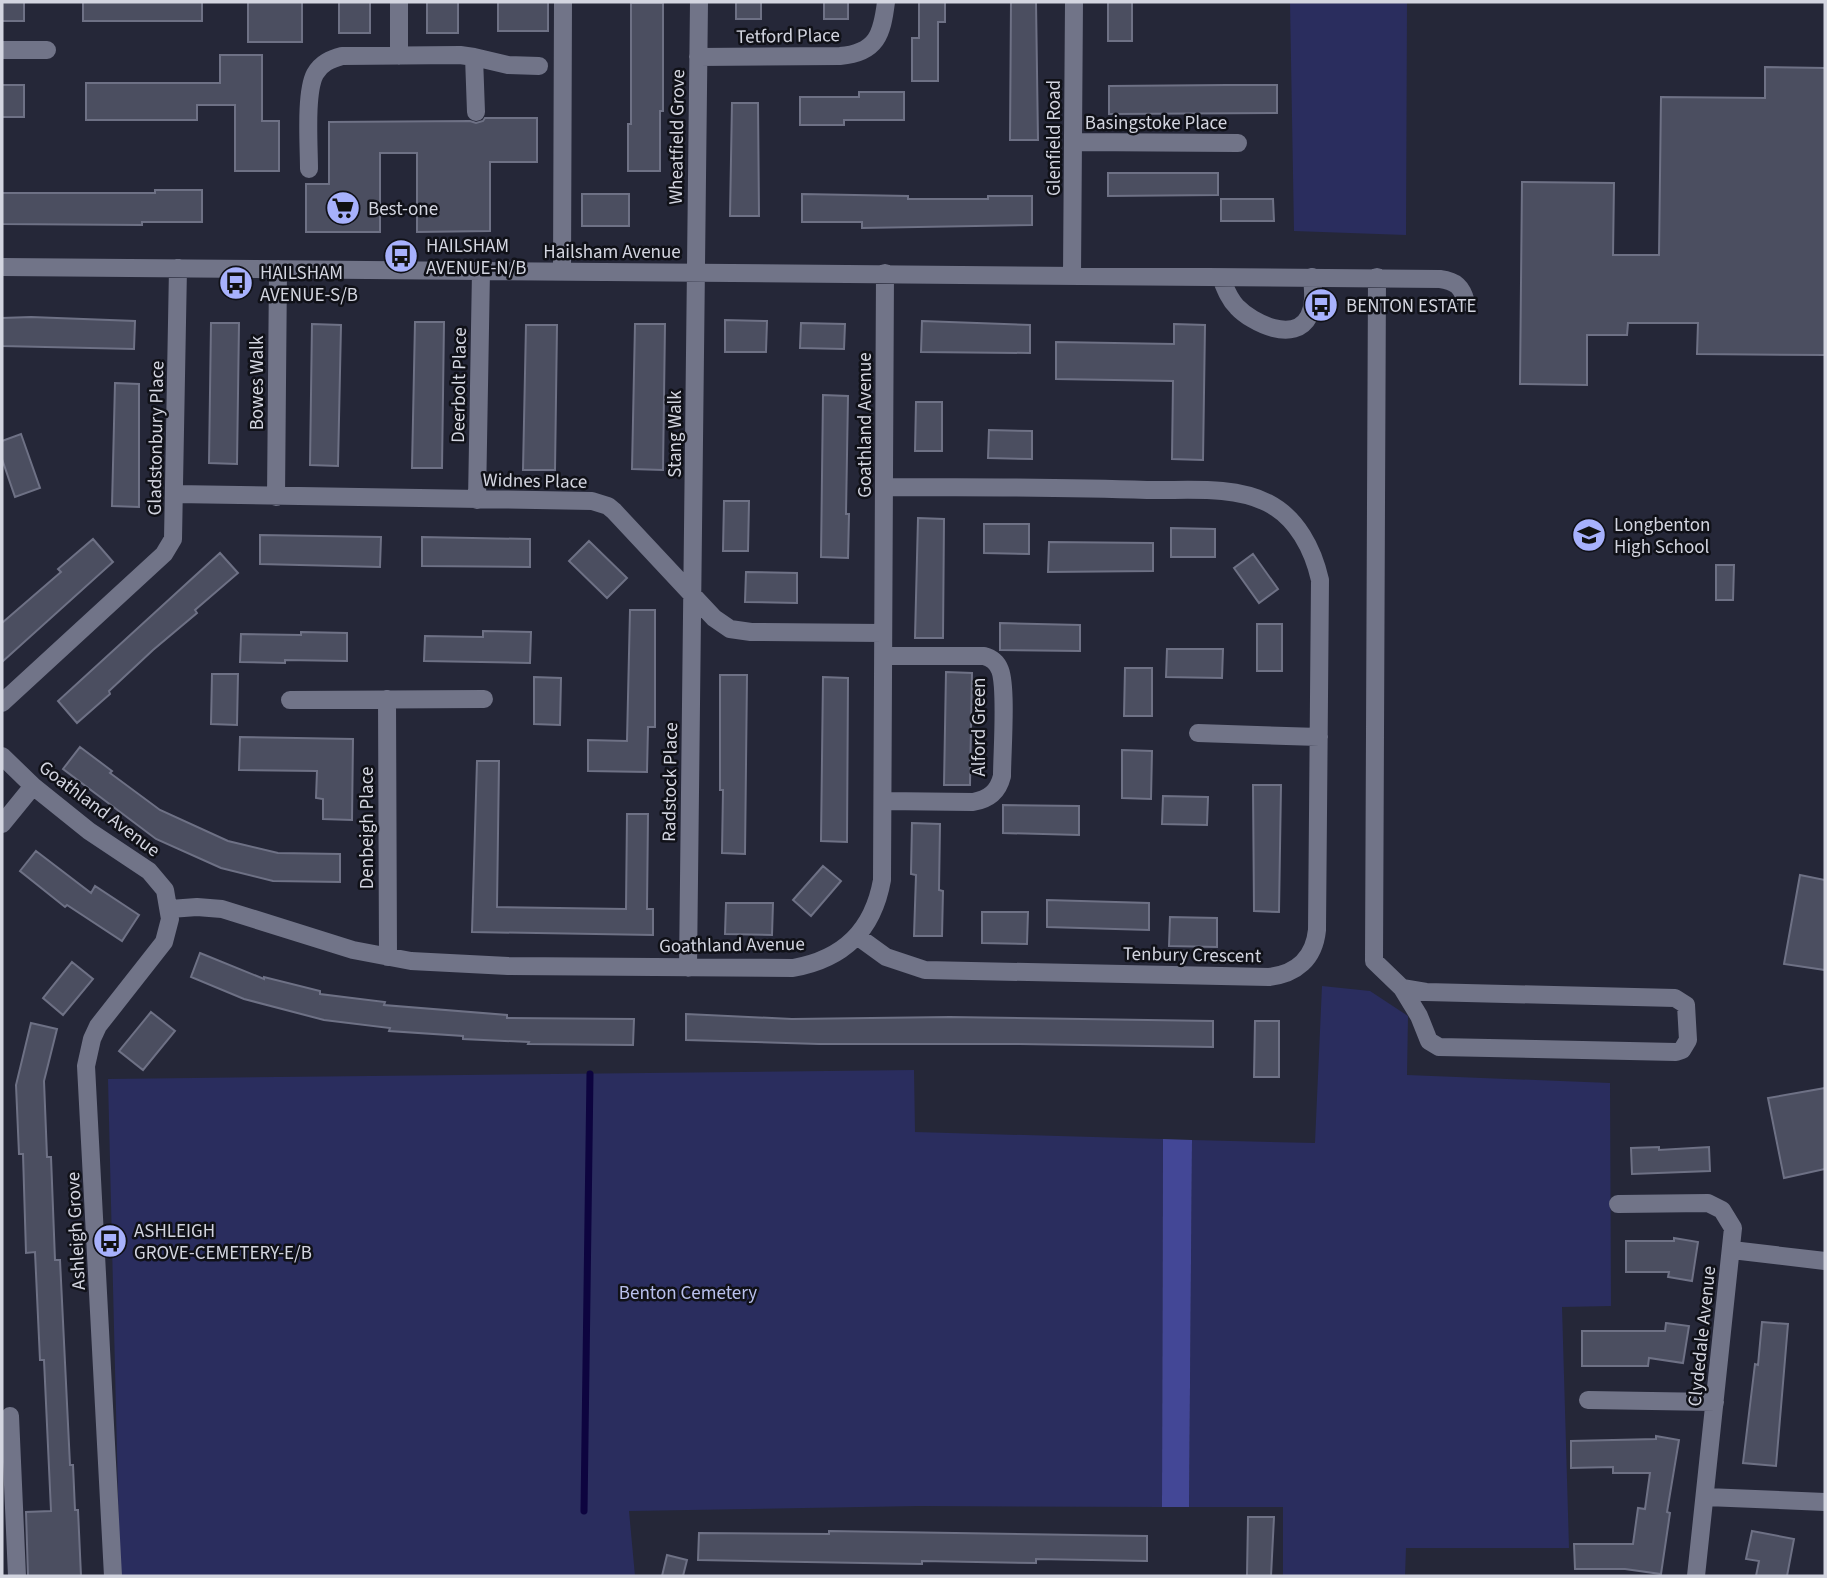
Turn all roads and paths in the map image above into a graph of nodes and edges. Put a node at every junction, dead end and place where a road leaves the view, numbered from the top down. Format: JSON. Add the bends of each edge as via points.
{"nodes":[{"id":1,"x":399,"y":2,"type":"edge"},
{"id":2,"x":563,"y":2,"type":"edge"},
{"id":3,"x":699,"y":2,"type":"edge"},
{"id":4,"x":886,"y":2,"type":"edge"},
{"id":5,"x":1074,"y":2,"type":"edge"},
{"id":6,"x":2,"y":50,"type":"edge"},
{"id":7,"x":47,"y":50,"type":"dead end"},
{"id":8,"x":399,"y":56,"type":"junction"},
{"id":9,"x":474,"y":57,"type":"junction"},
{"id":10,"x":698,"y":57,"type":"junction"},
{"id":11,"x":539,"y":66,"type":"dead end"},
{"id":12,"x":475,"y":112,"type":"dead end"},
{"id":13,"x":1074,"y":142,"type":"junction"},
{"id":14,"x":1238,"y":143,"type":"dead end"},
{"id":15,"x":309,"y":169,"type":"dead end"},
{"id":16,"x":2,"y":267,"type":"edge"},
{"id":17,"x":178,"y":268,"type":"junction"},
{"id":18,"x":278,"y":269,"type":"junction"},
{"id":19,"x":481,"y":271,"type":"junction"},
{"id":20,"x":562,"y":272,"type":"junction"},
{"id":21,"x":696,"y":273,"type":"junction"},
{"id":22,"x":885,"y":273,"type":"junction"},
{"id":23,"x":1072,"y":275,"type":"junction"},
{"id":24,"x":1312,"y":277,"type":"junction"},
{"id":25,"x":1377,"y":277,"type":"junction"},
{"id":26,"x":1221,"y":278,"type":"junction"},
{"id":27,"x":1466,"y":302,"type":"dead end"},
{"id":28,"x":885,"y":487,"type":"junction"},
{"id":29,"x":175,"y":495,"type":"junction"},
{"id":30,"x":276,"y":497,"type":"junction"},
{"id":31,"x":477,"y":500,"type":"junction"},
{"id":32,"x":694,"y":596,"type":"junction"},
{"id":33,"x":883,"y":633,"type":"junction"},
{"id":34,"x":883,"y":656,"type":"junction"},
{"id":35,"x":387,"y":699,"type":"junction"},
{"id":36,"x":484,"y":699,"type":"dead end"},
{"id":37,"x":290,"y":700,"type":"dead end"},
{"id":38,"x":2,"y":703,"type":"edge"},
{"id":39,"x":1198,"y":733,"type":"dead end"},
{"id":40,"x":1319,"y":737,"type":"junction"},
{"id":41,"x":2,"y":757,"type":"edge"},
{"id":42,"x":33,"y":786,"type":"junction"},
{"id":43,"x":883,"y":801,"type":"junction"},
{"id":44,"x":2,"y":824,"type":"edge"},
{"id":45,"x":170,"y":909,"type":"junction"},
{"id":46,"x":857,"y":936,"type":"junction"},
{"id":47,"x":387,"y":957,"type":"junction"},
{"id":48,"x":688,"y":968,"type":"junction"},
{"id":49,"x":1402,"y":988,"type":"junction"},
{"id":50,"x":1618,"y":1203,"type":"dead end"},
{"id":51,"x":1732,"y":1250,"type":"junction"},
{"id":52,"x":1825,"y":1261,"type":"edge"},
{"id":53,"x":1588,"y":1401,"type":"dead end"},
{"id":54,"x":1715,"y":1402,"type":"junction"},
{"id":55,"x":10,"y":1416,"type":"dead end"},
{"id":56,"x":1706,"y":1497,"type":"junction"},
{"id":57,"x":1825,"y":1502,"type":"edge"},
{"id":58,"x":17,"y":1576,"type":"edge"},
{"id":59,"x":113,"y":1576,"type":"edge"},
{"id":60,"x":1696,"y":1576,"type":"edge"}],
"edges":[{"from":1,"to":8,"type":"street"},
{"from":2,"to":20,"type":"street"},
{"from":3,"to":10,"type":"street","name":"Wheatfield Grove"},
{"from":4,"to":10,"type":"street","name":"Tetford Place","via":[[879,36],[861,53]]},
{"from":5,"to":13,"type":"street","name":"Glenfield Road"},
{"from":6,"to":7,"type":"street"},
{"from":8,"to":9,"type":"street"},
{"from":8,"to":15,"type":"street","via":[[342,56],[316,73],[310,95]]},
{"from":9,"to":11,"type":"street"},
{"from":9,"to":12,"type":"street"},
{"from":10,"to":21,"type":"street","name":"Wheatfield Grove"},
{"from":13,"to":14,"type":"street","name":"Basingstoke Place"},
{"from":13,"to":23,"type":"street","name":"Glenfield Road"},
{"from":16,"to":17,"type":"street","name":"Hailsham Avenue"},
{"from":17,"to":18,"type":"street","name":"Hailsham Avenue"},
{"from":17,"to":29,"type":"street","name":"Gladstonbury Place"},
{"from":18,"to":19,"type":"street","name":"Hailsham Avenue"},
{"from":18,"to":30,"type":"street","name":"Bowes Walk"},
{"from":19,"to":20,"type":"street","name":"Hailsham Avenue"},
{"from":19,"to":31,"type":"street","name":"Deerbolt Place"},
{"from":20,"to":21,"type":"street","name":"Hailsham Avenue"},
{"from":21,"to":22,"type":"street","name":"Hailsham Avenue"},
{"from":21,"to":32,"type":"street","name":"Stang Walk"},
{"from":22,"to":23,"type":"street","name":"Hailsham Avenue"},
{"from":22,"to":28,"type":"street","name":"Goathland Avenue"},
{"from":23,"to":26,"type":"street","name":"Hailsham Avenue"},
{"from":24,"to":25,"type":"street","name":"Hailsham Avenue"},
{"from":24,"to":26,"type":"street","name":"Hailsham Avenue"},
{"from":24,"to":26,"type":"street","via":[[1310,314],[1300,326],[1283,329],[1243,313]]},
{"from":25,"to":27,"type":"street","name":"Hailsham Avenue","via":[[1448,280],[1460,286]]},
{"from":25,"to":49,"type":"street","via":[[1373,957],[1378,968]]},
{"from":28,"to":33,"type":"street","name":"Goathland Avenue"},
{"from":28,"to":40,"type":"street","name":"Tenbury Crescent","via":[[1221,492],[1271,505],[1302,534],[1320,580]]},
{"from":29,"to":30,"type":"street","name":"Widnes Place"},
{"from":29,"to":38,"type":"street","name":"Gladstonbury Place","via":[[175,530],[164,554]]},
{"from":30,"to":31,"type":"street","name":"Widnes Place"},
{"from":31,"to":32,"type":"street","name":"Widnes Place","via":[[592,501],[608,506]]},
{"from":32,"to":33,"type":"street","name":"Widnes Place","via":[[722,625],[740,631]]},
{"from":32,"to":48,"type":"street","name":"Radstock Place"},
{"from":33,"to":34,"type":"street","name":"Goathland Avenue"},
{"from":34,"to":43,"type":"street","name":"Goathland Avenue"},
{"from":34,"to":43,"type":"street","name":"Alford Green","via":[[984,656],[995,661],[1003,683],[998,790],[973,802]]},
{"from":35,"to":36,"type":"street"},
{"from":35,"to":37,"type":"street"},
{"from":35,"to":47,"type":"street","name":"Denbeigh Place"},
{"from":39,"to":40,"type":"street"},
{"from":40,"to":46,"type":"street","name":"Tenbury Crescent","via":[[1317,930],[1311,952],[1293,971],[1269,976],[925,970],[886,957]]},
{"from":41,"to":42,"type":"street","name":"Goathland Avenue"},
{"from":42,"to":44,"type":"street"},
{"from":42,"to":45,"type":"street","name":"Goathland Avenue","via":[[149,871],[165,890]]},
{"from":43,"to":46,"type":"street","name":"Goathland Avenue","via":[[879,897]]},
{"from":45,"to":47,"type":"street","name":"Goathland Avenue","via":[[222,909]]},
{"from":45,"to":59,"type":"street","name":"Ashleigh Grove","via":[[164,942],[98,1026],[86,1066]]},
{"from":46,"to":48,"type":"street","name":"Goathland Avenue","via":[[829,958],[801,966]]},
{"from":47,"to":48,"type":"street","name":"Goathland Avenue","via":[[473,965]]},
{"from":49,"to":49,"type":"street","via":[[1675,998],[1686,1005],[1688,1040],[1675,1052],[1439,1047],[1429,1041]]},
{"from":50,"to":51,"type":"street","name":"Clydedale Avenue","via":[[1697,1201],[1716,1205],[1731,1222]]},
{"from":51,"to":52,"type":"street"},
{"from":51,"to":54,"type":"street","name":"Clydedale Avenue"},
{"from":53,"to":54,"type":"street"},
{"from":54,"to":56,"type":"street","name":"Clydedale Avenue"},
{"from":55,"to":58,"type":"street"},
{"from":56,"to":57,"type":"street"},
{"from":56,"to":60,"type":"street","name":"Clydedale Avenue"}]}
